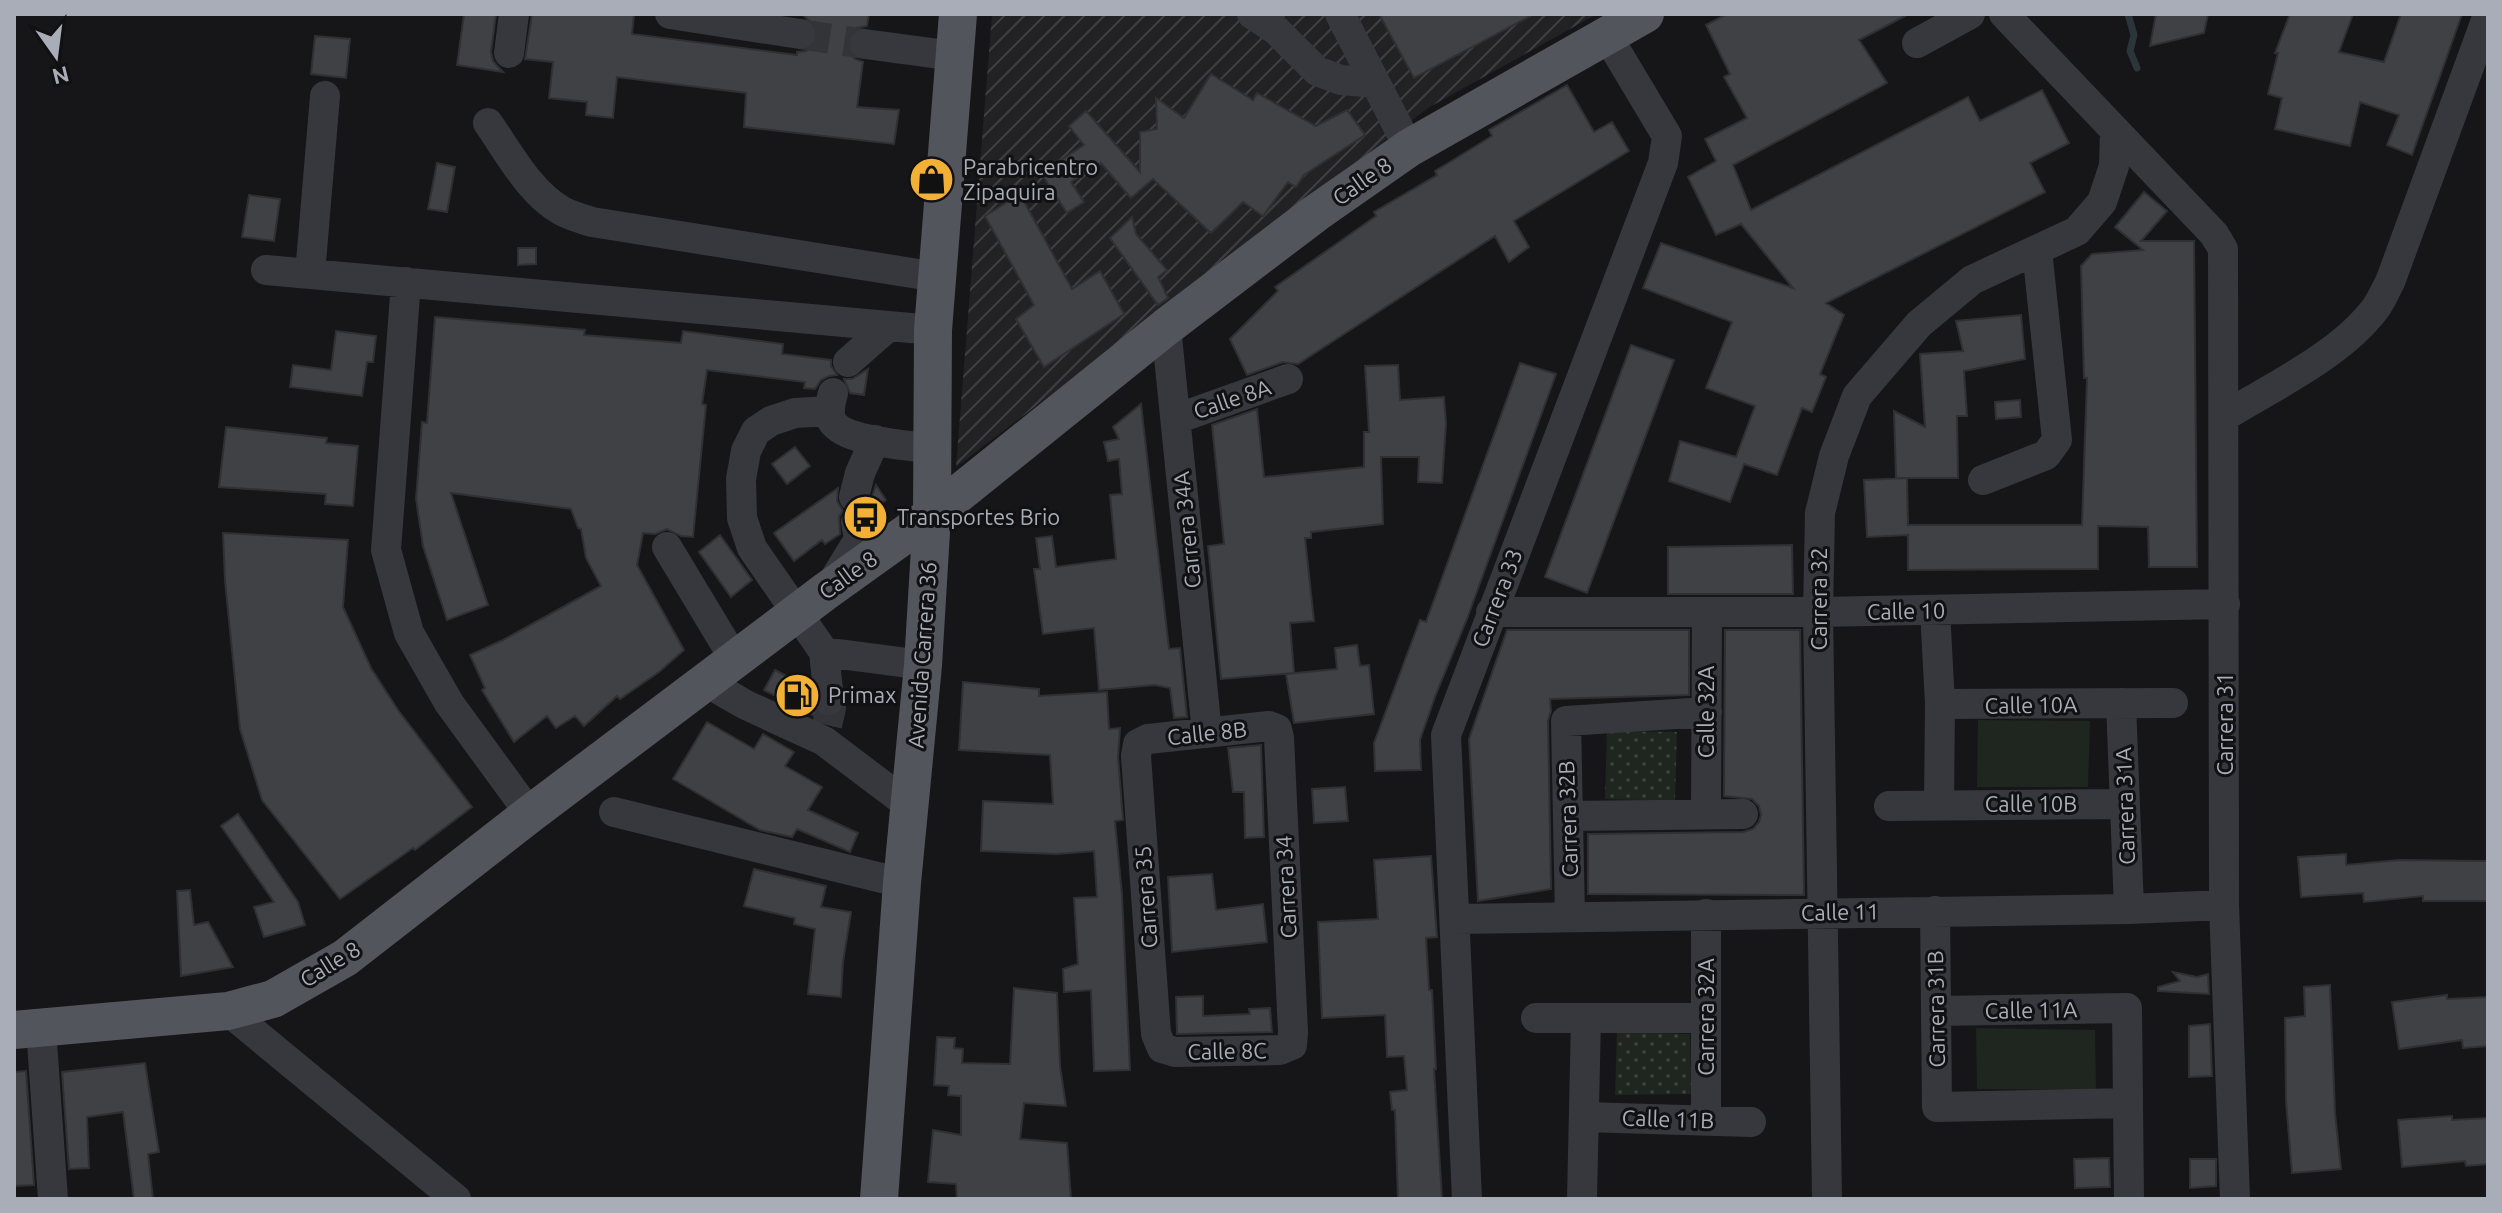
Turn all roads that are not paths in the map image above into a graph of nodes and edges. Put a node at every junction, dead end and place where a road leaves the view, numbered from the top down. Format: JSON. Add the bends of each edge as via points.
{"nodes":[{"id":1,"x":514,"y":14,"type":"edge"},
{"id":2,"x":670,"y":14,"type":"edge"},
{"id":3,"x":958,"y":14,"type":"edge"},
{"id":4,"x":1252,"y":14,"type":"edge"},
{"id":5,"x":1340,"y":14,"type":"edge"},
{"id":6,"x":1645,"y":14,"type":"edge"},
{"id":7,"x":1970,"y":14,"type":"edge"},
{"id":8,"x":2004,"y":14,"type":"edge"},
{"id":9,"x":2488,"y":15,"type":"edge"},
{"id":10,"x":800,"y":34,"type":"tunnel mouth"},
{"id":11,"x":1606,"y":34,"type":"junction"},
{"id":12,"x":1917,"y":43,"type":"dead end"},
{"id":13,"x":865,"y":44,"type":"tunnel mouth"},
{"id":14,"x":509,"y":53,"type":"dead end"},
{"id":15,"x":954,"y":56,"type":"junction"},
{"id":16,"x":1375,"y":83,"type":"junction"},
{"id":17,"x":325,"y":96,"type":"dead end"},
{"id":18,"x":488,"y":123,"type":"dead end"},
{"id":19,"x":2115,"y":131,"type":"junction"},
{"id":20,"x":1409,"y":148,"type":"junction"},
{"id":21,"x":2037,"y":250,"type":"junction"},
{"id":22,"x":266,"y":270,"type":"dead end"},
{"id":23,"x":310,"y":274,"type":"junction"},
{"id":24,"x":937,"y":277,"type":"junction"},
{"id":25,"x":406,"y":282,"type":"junction"},
{"id":26,"x":889,"y":326,"type":"junction"},
{"id":27,"x":1166,"y":327,"type":"junction"},
{"id":28,"x":933,"y":330,"type":"junction"},
{"id":29,"x":848,"y":362,"type":"dead end"},
{"id":30,"x":1288,"y":379,"type":"dead end"},
{"id":31,"x":2225,"y":416,"type":"junction"},
{"id":32,"x":1176,"y":419,"type":"junction"},
{"id":33,"x":875,"y":440,"type":"junction"},
{"id":34,"x":933,"y":449,"type":"junction"},
{"id":35,"x":1983,"y":480,"type":"dead end"},
{"id":36,"x":932,"y":515,"type":"junction"},
{"id":37,"x":667,"y":547,"type":"dead end"},
{"id":38,"x":811,"y":602,"type":"junction"},
{"id":39,"x":2225,"y":604,"type":"junction"},
{"id":40,"x":1935,"y":610,"type":"junction"},
{"id":41,"x":1491,"y":612,"type":"junction"},
{"id":42,"x":1707,"y":612,"type":"junction"},
{"id":43,"x":1818,"y":612,"type":"junction"},
{"id":44,"x":824,"y":652,"type":"junction"},
{"id":45,"x":923,"y":665,"type":"junction"},
{"id":46,"x":720,"y":671,"type":"junction"},
{"id":47,"x":2121,"y":703,"type":"junction"},
{"id":48,"x":2173,"y":703,"type":"dead end"},
{"id":49,"x":1940,"y":704,"type":"junction"},
{"id":50,"x":1707,"y":712,"type":"junction"},
{"id":51,"x":827,"y":722,"type":"junction"},
{"id":52,"x":1277,"y":729,"type":"joint"},
{"id":53,"x":1207,"y":733,"type":"junction"},
{"id":54,"x":1138,"y":744,"type":"joint"},
{"id":55,"x":2124,"y":804,"type":"junction"},
{"id":56,"x":1939,"y":805,"type":"junction"},
{"id":57,"x":910,"y":806,"type":"junction"},
{"id":58,"x":1889,"y":806,"type":"dead end"},
{"id":59,"x":614,"y":812,"type":"dead end"},
{"id":60,"x":1706,"y":813,"type":"junction"},
{"id":61,"x":530,"y":814,"type":"junction"},
{"id":62,"x":1743,"y":814,"type":"dead end"},
{"id":63,"x":1568,"y":816,"type":"junction"},
{"id":64,"x":902,"y":883,"type":"junction"},
{"id":65,"x":2224,"y":905,"type":"junction"},
{"id":66,"x":2129,"y":909,"type":"junction"},
{"id":67,"x":1935,"y":911,"type":"junction"},
{"id":68,"x":1823,"y":912,"type":"junction"},
{"id":69,"x":1706,"y":914,"type":"junction"},
{"id":70,"x":1570,"y":917,"type":"junction"},
{"id":71,"x":1456,"y":919,"type":"junction"},
{"id":72,"x":228,"y":1011,"type":"junction"},
{"id":73,"x":1936,"y":1011,"type":"junction"},
{"id":74,"x":1536,"y":1018,"type":"dead end"},
{"id":75,"x":1586,"y":1018,"type":"junction"},
{"id":76,"x":1705,"y":1018,"type":"junction"},
{"id":77,"x":28,"y":1029,"type":"edge"},
{"id":78,"x":1292,"y":1045,"type":"joint"},
{"id":79,"x":1162,"y":1048,"type":"joint"},
{"id":80,"x":2128,"y":1103,"type":"junction"},
{"id":81,"x":1584,"y":1117,"type":"junction"},
{"id":82,"x":1706,"y":1120,"type":"junction"},
{"id":83,"x":1751,"y":1122,"type":"dead end"},
{"id":84,"x":53,"y":1199,"type":"edge"},
{"id":85,"x":456,"y":1199,"type":"edge"},
{"id":86,"x":879,"y":1199,"type":"edge"},
{"id":87,"x":1467,"y":1199,"type":"edge"},
{"id":88,"x":1582,"y":1199,"type":"edge"},
{"id":89,"x":1827,"y":1199,"type":"edge"},
{"id":90,"x":2129,"y":1199,"type":"edge"},
{"id":91,"x":2235,"y":1199,"type":"edge"}],
"edges":[{"from":1,"to":14,"type":"street"},
{"from":2,"to":10,"type":"street"},
{"from":3,"to":15,"type":"main road","name":"Avenida Carrera 36"},
{"from":4,"to":16,"type":"street","via":[[1317,71]]},
{"from":5,"to":16,"type":"street"},
{"from":6,"to":11,"type":"main road","name":"Calle 8"},
{"from":7,"to":12,"type":"street"},
{"from":8,"to":19,"type":"street"},
{"from":9,"to":31,"type":"street","via":[[2377,307],[2331,349]]},
{"from":11,"to":20,"type":"main road","name":"Calle 8"},
{"from":11,"to":41,"type":"street","name":"Carrera 33","via":[[1667,136],[1663,163]]},
{"from":13,"to":15,"type":"street"},
{"from":15,"to":24,"type":"main road","name":"Avenida Carrera 36"},
{"from":16,"to":20,"type":"street"},
{"from":17,"to":23,"type":"street"},
{"from":18,"to":24,"type":"street","via":[[542,195],[563,212],[592,222]]},
{"from":19,"to":21,"type":"street","name":"Carrera 32","via":[[2114,166],[2102,202],[2077,231]]},
{"from":19,"to":31,"type":"street","name":"Carrera 31","via":[[2223,249]]},
{"from":20,"to":27,"type":"main road","name":"Calle 8"},
{"from":21,"to":35,"type":"street","via":[[2057,440],[2046,455]]},
{"from":21,"to":43,"type":"street","name":"Carrera 32","via":[[1972,280],[1919,324],[1857,396],[1820,513]]},
{"from":22,"to":23,"type":"street"},
{"from":23,"to":25,"type":"street"},
{"from":24,"to":28,"type":"main road","name":"Avenida Carrera 36"},
{"from":25,"to":26,"type":"street"},
{"from":25,"to":61,"type":"street","via":[[386,550],[409,633],[449,703]]},
{"from":26,"to":28,"type":"street"},
{"from":26,"to":29,"type":"street"},
{"from":27,"to":32,"type":"street","name":"Carrera 34A"},
{"from":27,"to":36,"type":"main road","name":"Calle 8"},
{"from":28,"to":34,"type":"main road","name":"Avenida Carrera 36"},
{"from":30,"to":32,"type":"street","name":"Calle 8A"},
{"from":31,"to":39,"type":"street","name":"Carrera 31"},
{"from":32,"to":53,"type":"street","name":"Carrera 34A"},
{"from":33,"to":34,"type":"street"},
{"from":33,"to":38,"type":"street","via":[[860,473],[855,510],[859,539]]},
{"from":33,"to":38,"type":"street","via":[[846,434],[832,422],[831,401],[771,421],[756,431],[746,451],[742,518],[752,548]]},
{"from":34,"to":36,"type":"main road","name":"Avenida Carrera 36"},
{"from":36,"to":38,"type":"main road","name":"Calle 8"},
{"from":36,"to":45,"type":"main road","name":"Avenida Carrera 36"},
{"from":37,"to":46,"type":"street"},
{"from":38,"to":44,"type":"street"},
{"from":38,"to":46,"type":"main road","name":"Calle 8"},
{"from":39,"to":40,"type":"street","name":"Calle 10"},
{"from":39,"to":65,"type":"street","name":"Carrera 31"},
{"from":40,"to":43,"type":"street","name":"Calle 10"},
{"from":40,"to":49,"type":"street"},
{"from":41,"to":42,"type":"street","name":"Calle 10"},
{"from":41,"to":71,"type":"street","name":"Carrera 33","via":[[1446,735]]},
{"from":42,"to":43,"type":"street","name":"Calle 10"},
{"from":42,"to":50,"type":"street","name":"Calle 32A"},
{"from":43,"to":68,"type":"street","name":"Carrera 32"},
{"from":44,"to":45,"type":"street"},
{"from":44,"to":51,"type":"street"},
{"from":45,"to":57,"type":"main road","name":"Avenida Carrera 36"},
{"from":46,"to":51,"type":"street","via":[[746,705]]},
{"from":46,"to":61,"type":"main road","name":"Calle 8"},
{"from":47,"to":48,"type":"street","name":"Calle 10A"},
{"from":47,"to":49,"type":"street","name":"Calle 10A"},
{"from":47,"to":55,"type":"street","name":"Carrera 31A"},
{"from":49,"to":56,"type":"street"},
{"from":50,"to":60,"type":"street","name":"Calle 32A"},
{"from":50,"to":63,"type":"street","name":"Carrera 32B","via":[[1566,721]]},
{"from":51,"to":57,"type":"street"},
{"from":52,"to":53,"type":"street","name":"Calle 8B"},
{"from":52,"to":78,"type":"street","name":"Carrera 34"},
{"from":53,"to":54,"type":"street","name":"Calle 8B"},
{"from":54,"to":79,"type":"street","name":"Carrera 35","via":[[1156,1034]]},
{"from":55,"to":56,"type":"street","name":"Calle 10B"},
{"from":55,"to":66,"type":"street","name":"Carrera 31A"},
{"from":56,"to":58,"type":"street","name":"Calle 10B"},
{"from":57,"to":64,"type":"main road","name":"Avenida Carrera 36"},
{"from":59,"to":64,"type":"street"},
{"from":60,"to":62,"type":"street"},
{"from":60,"to":63,"type":"street"},
{"from":61,"to":72,"type":"main road","name":"Calle 8","via":[[345,958],[273,999]]},
{"from":63,"to":70,"type":"street","name":"Carrera 32B"},
{"from":64,"to":86,"type":"main road","name":"Avenida Carrera 36"},
{"from":65,"to":66,"type":"street","name":"Calle 11"},
{"from":65,"to":91,"type":"street","name":"Carrera 31"},
{"from":66,"to":67,"type":"street","name":"Calle 11"},
{"from":67,"to":68,"type":"street","name":"Calle 11"},
{"from":67,"to":73,"type":"street","name":"Carrera 31B"},
{"from":68,"to":69,"type":"street","name":"Calle 11"},
{"from":68,"to":89,"type":"street","name":"Carrera 32"},
{"from":69,"to":70,"type":"street","name":"Calle 11"},
{"from":69,"to":76,"type":"street","name":"Carrera 32A"},
{"from":70,"to":71,"type":"street","name":"Calle 11"},
{"from":71,"to":87,"type":"street","name":"Carrera 33"},
{"from":72,"to":77,"type":"main road","name":"Calle 8"},
{"from":72,"to":85,"type":"street"},
{"from":73,"to":80,"type":"street","name":"Calle 11A","via":[[2127,1008]]},
{"from":73,"to":80,"type":"street","name":"Carrera 31B","via":[[1937,1107]]},
{"from":74,"to":75,"type":"street"},
{"from":75,"to":76,"type":"street"},
{"from":75,"to":81,"type":"street"},
{"from":76,"to":82,"type":"street","name":"Carrera 32A"},
{"from":77,"to":84,"type":"street"},
{"from":78,"to":79,"type":"street","name":"Calle 8C","via":[[1280,1050]]},
{"from":80,"to":90,"type":"street"},
{"from":81,"to":82,"type":"street","name":"Calle 11B"},
{"from":81,"to":88,"type":"street"},
{"from":82,"to":83,"type":"street","name":"Calle 11B"}]}
